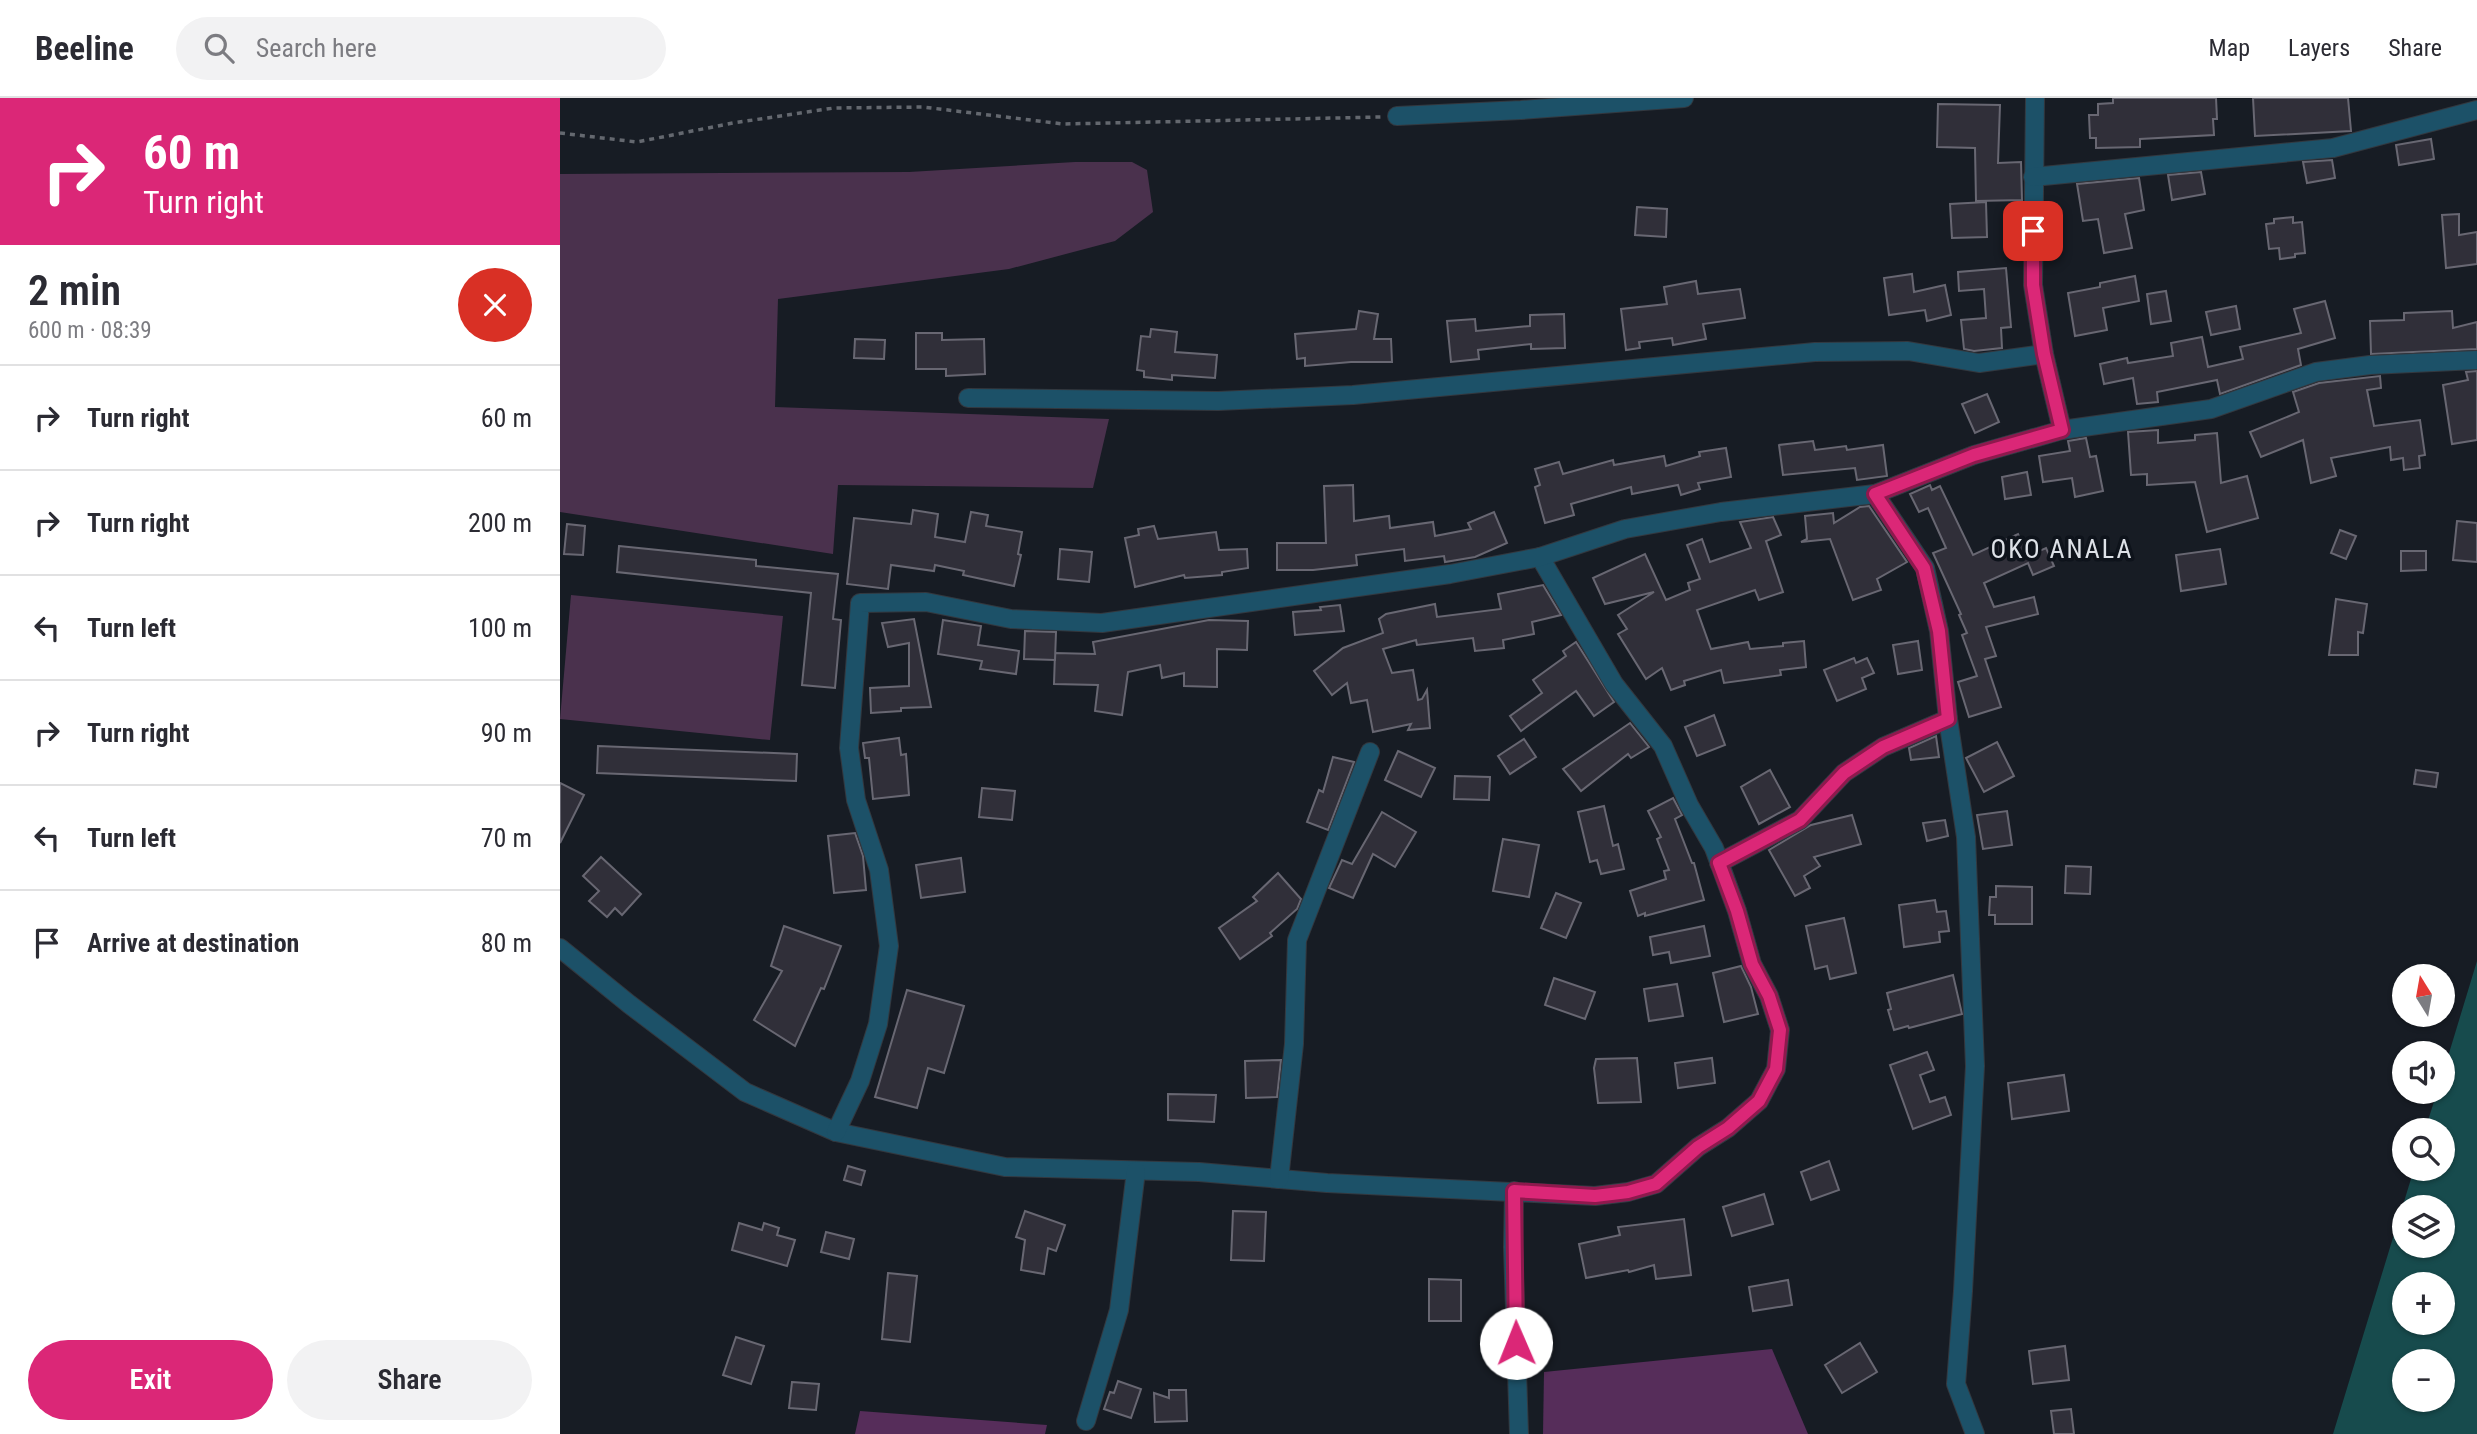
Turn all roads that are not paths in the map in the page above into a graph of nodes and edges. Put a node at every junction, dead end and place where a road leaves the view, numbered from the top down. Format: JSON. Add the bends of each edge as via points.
{"nodes":[{"id":1,"x":1684,"y":98,"type":"edge"},
{"id":2,"x":2035,"y":98,"type":"edge"},
{"id":3,"x":2477,"y":110,"type":"edge"},
{"id":4,"x":1397,"y":116,"type":"road end"},
{"id":5,"x":2033,"y":177,"type":"junction"},
{"id":6,"x":2044,"y":354,"type":"junction"},
{"id":7,"x":2477,"y":360,"type":"edge"},
{"id":8,"x":968,"y":398,"type":"dead end"},
{"id":9,"x":2062,"y":430,"type":"junction"},
{"id":10,"x":1875,"y":494,"type":"junction"},
{"id":11,"x":1540,"y":557,"type":"junction"},
{"id":12,"x":1948,"y":719,"type":"junction"},
{"id":13,"x":1370,"y":752,"type":"dead end"},
{"id":14,"x":1719,"y":863,"type":"junction"},
{"id":15,"x":560,"y":948,"type":"edge"},
{"id":16,"x":836,"y":1132,"type":"junction"},
{"id":17,"x":1136,"y":1171,"type":"junction"},
{"id":18,"x":1279,"y":1179,"type":"junction"},
{"id":19,"x":1514,"y":1191,"type":"junction"},
{"id":20,"x":1086,"y":1421,"type":"dead end"},
{"id":21,"x":1519,"y":1434,"type":"edge"},
{"id":22,"x":1975,"y":1434,"type":"edge"}],
"edges":[{"from":1,"to":4,"type":"street"},
{"from":2,"to":5,"type":"street"},
{"from":3,"to":5,"type":"street","via":[[2333,148]]},
{"from":5,"to":6,"type":"street","via":[[2033,285]]},
{"from":6,"to":8,"type":"street","via":[[1979,363],[1908,351],[1815,352],[1353,395],[1245,400]]},
{"from":6,"to":9,"type":"street"},
{"from":7,"to":9,"type":"street","via":[[2316,372],[2211,409]]},
{"from":9,"to":10,"type":"street","via":[[1974,455]]},
{"from":10,"to":11,"type":"street","via":[[1637,527]]},
{"from":10,"to":12,"type":"street","via":[[1924,568],[1939,631]]},
{"from":11,"to":14,"type":"street","via":[[1614,684],[1663,746]]},
{"from":11,"to":16,"type":"street","via":[[1102,623],[1011,619],[926,601],[860,603],[849,748],[856,800],[879,870],[889,946],[878,1024],[860,1081]]},
{"from":12,"to":14,"type":"street","via":[[1883,747],[1844,773],[1800,820]]},
{"from":12,"to":22,"type":"street","via":[[1966,837],[1975,1066],[1956,1384]]},
{"from":13,"to":18,"type":"street","via":[[1297,940],[1294,1044]]},
{"from":14,"to":19,"type":"street","via":[[1752,964],[1780,1030],[1776,1069],[1759,1101],[1656,1184],[1595,1196]]},
{"from":15,"to":16,"type":"street","via":[[745,1092]]},
{"from":16,"to":17,"type":"street","via":[[1005,1167]]},
{"from":17,"to":18,"type":"street"},
{"from":17,"to":20,"type":"street","via":[[1119,1310]]},
{"from":18,"to":19,"type":"street"},
{"from":19,"to":21,"type":"street"}]}
